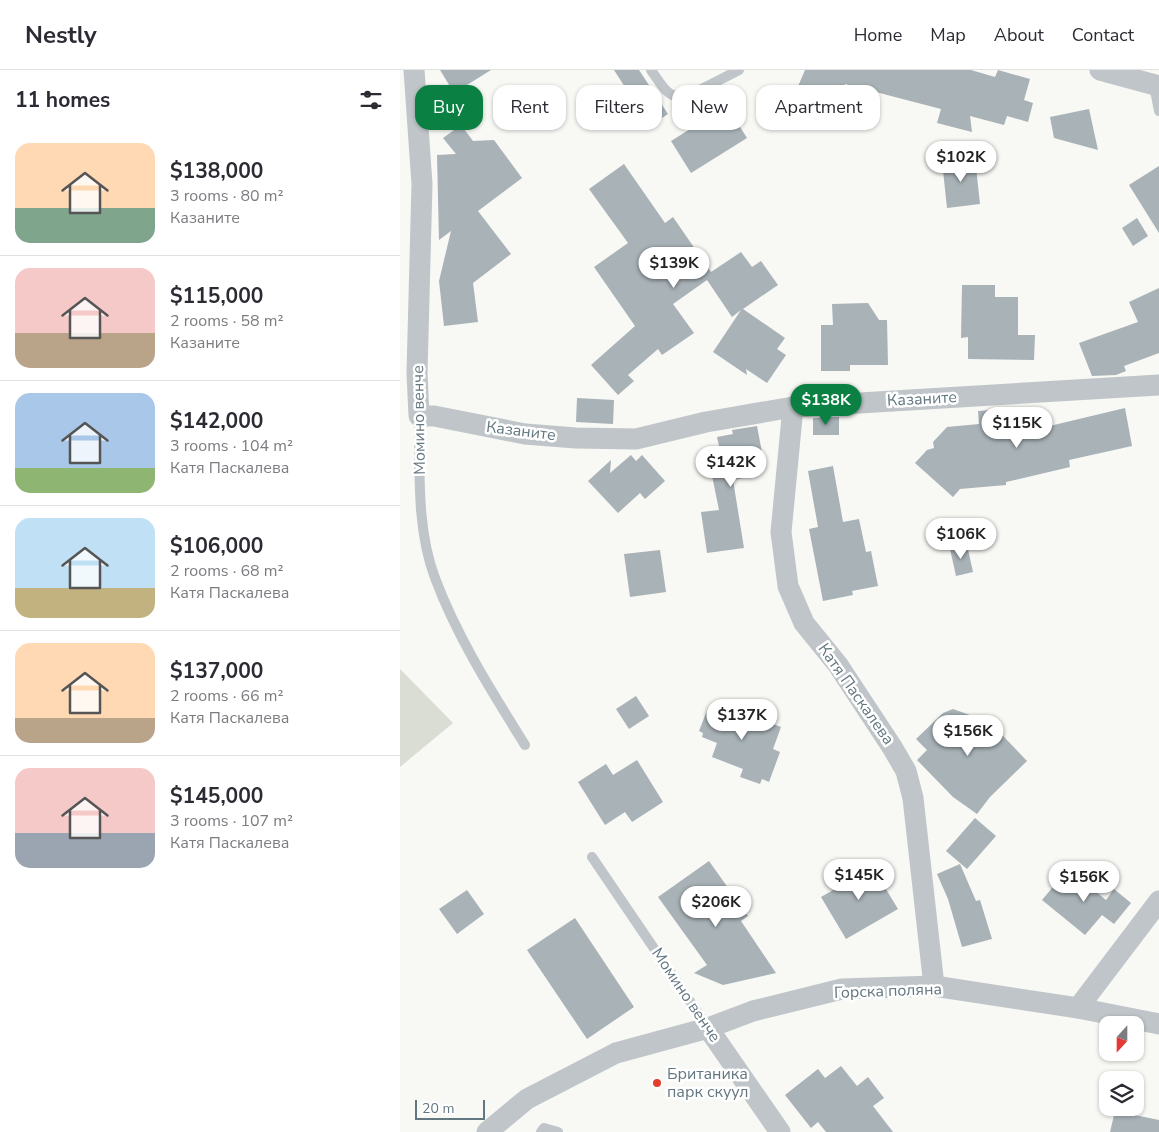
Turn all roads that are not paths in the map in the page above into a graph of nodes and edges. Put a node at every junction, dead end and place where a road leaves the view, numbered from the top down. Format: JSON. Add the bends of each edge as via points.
{"nodes":[{"id":1,"x":414,"y":70,"type":"edge"},
{"id":2,"x":651,"y":70,"type":"edge"},
{"id":3,"x":739,"y":70,"type":"edge"},
{"id":4,"x":1100,"y":70,"type":"edge"},
{"id":5,"x":1156,"y":79,"type":"edge"},
{"id":6,"x":1159,"y":111,"type":"edge"},
{"id":7,"x":1159,"y":385,"type":"edge"},
{"id":8,"x":793,"y":407,"type":"junction"},
{"id":9,"x":420,"y":416,"type":"junction"},
{"id":10,"x":525,"y":745,"type":"dead end"},
{"id":11,"x":592,"y":857,"type":"dead end"},
{"id":12,"x":1159,"y":901,"type":"edge"},
{"id":13,"x":934,"y":986,"type":"junction"},
{"id":14,"x":1078,"y":1008,"type":"junction"},
{"id":15,"x":1159,"y":1024,"type":"edge"},
{"id":16,"x":708,"y":1028,"type":"junction"},
{"id":17,"x":487,"y":1132,"type":"edge"},
{"id":18,"x":541,"y":1132,"type":"edge"},
{"id":19,"x":558,"y":1132,"type":"edge"},
{"id":20,"x":780,"y":1132,"type":"edge"}],
"edges":[{"from":1,"to":9,"type":"street","name":"Момино венче","via":[[422,184],[417,373]]},
{"from":2,"to":3,"type":"lane","via":[[668,94],[680,98]]},
{"from":4,"to":5,"type":"street"},
{"from":5,"to":6,"type":"lane"},
{"from":7,"to":8,"type":"street","name":"Казаните"},
{"from":8,"to":9,"type":"street","name":"Казаните","via":[[706,422],[636,439],[525,434]]},
{"from":8,"to":13,"type":"street","name":"Катя Паскалева","via":[[781,532],[788,586],[804,623],[838,665],[906,771],[913,798]]},
{"from":9,"to":10,"type":"lane","name":"Момино венче","via":[[420,508],[434,577],[466,645]]},
{"from":11,"to":16,"type":"lane","name":"Момино венче"},
{"from":12,"to":14,"type":"street"},
{"from":13,"to":14,"type":"street","name":"Горска поляна"},
{"from":13,"to":16,"type":"street","name":"Горска поляна","via":[[842,989],[753,1011]]},
{"from":14,"to":15,"type":"street","name":"Горска поляна"},
{"from":16,"to":17,"type":"street","name":"Горска поляна","via":[[616,1053],[527,1098]]},
{"from":16,"to":20,"type":"street","name":"Момино венче"},
{"from":18,"to":19,"type":"lane","via":[[544,1128]]}]}
